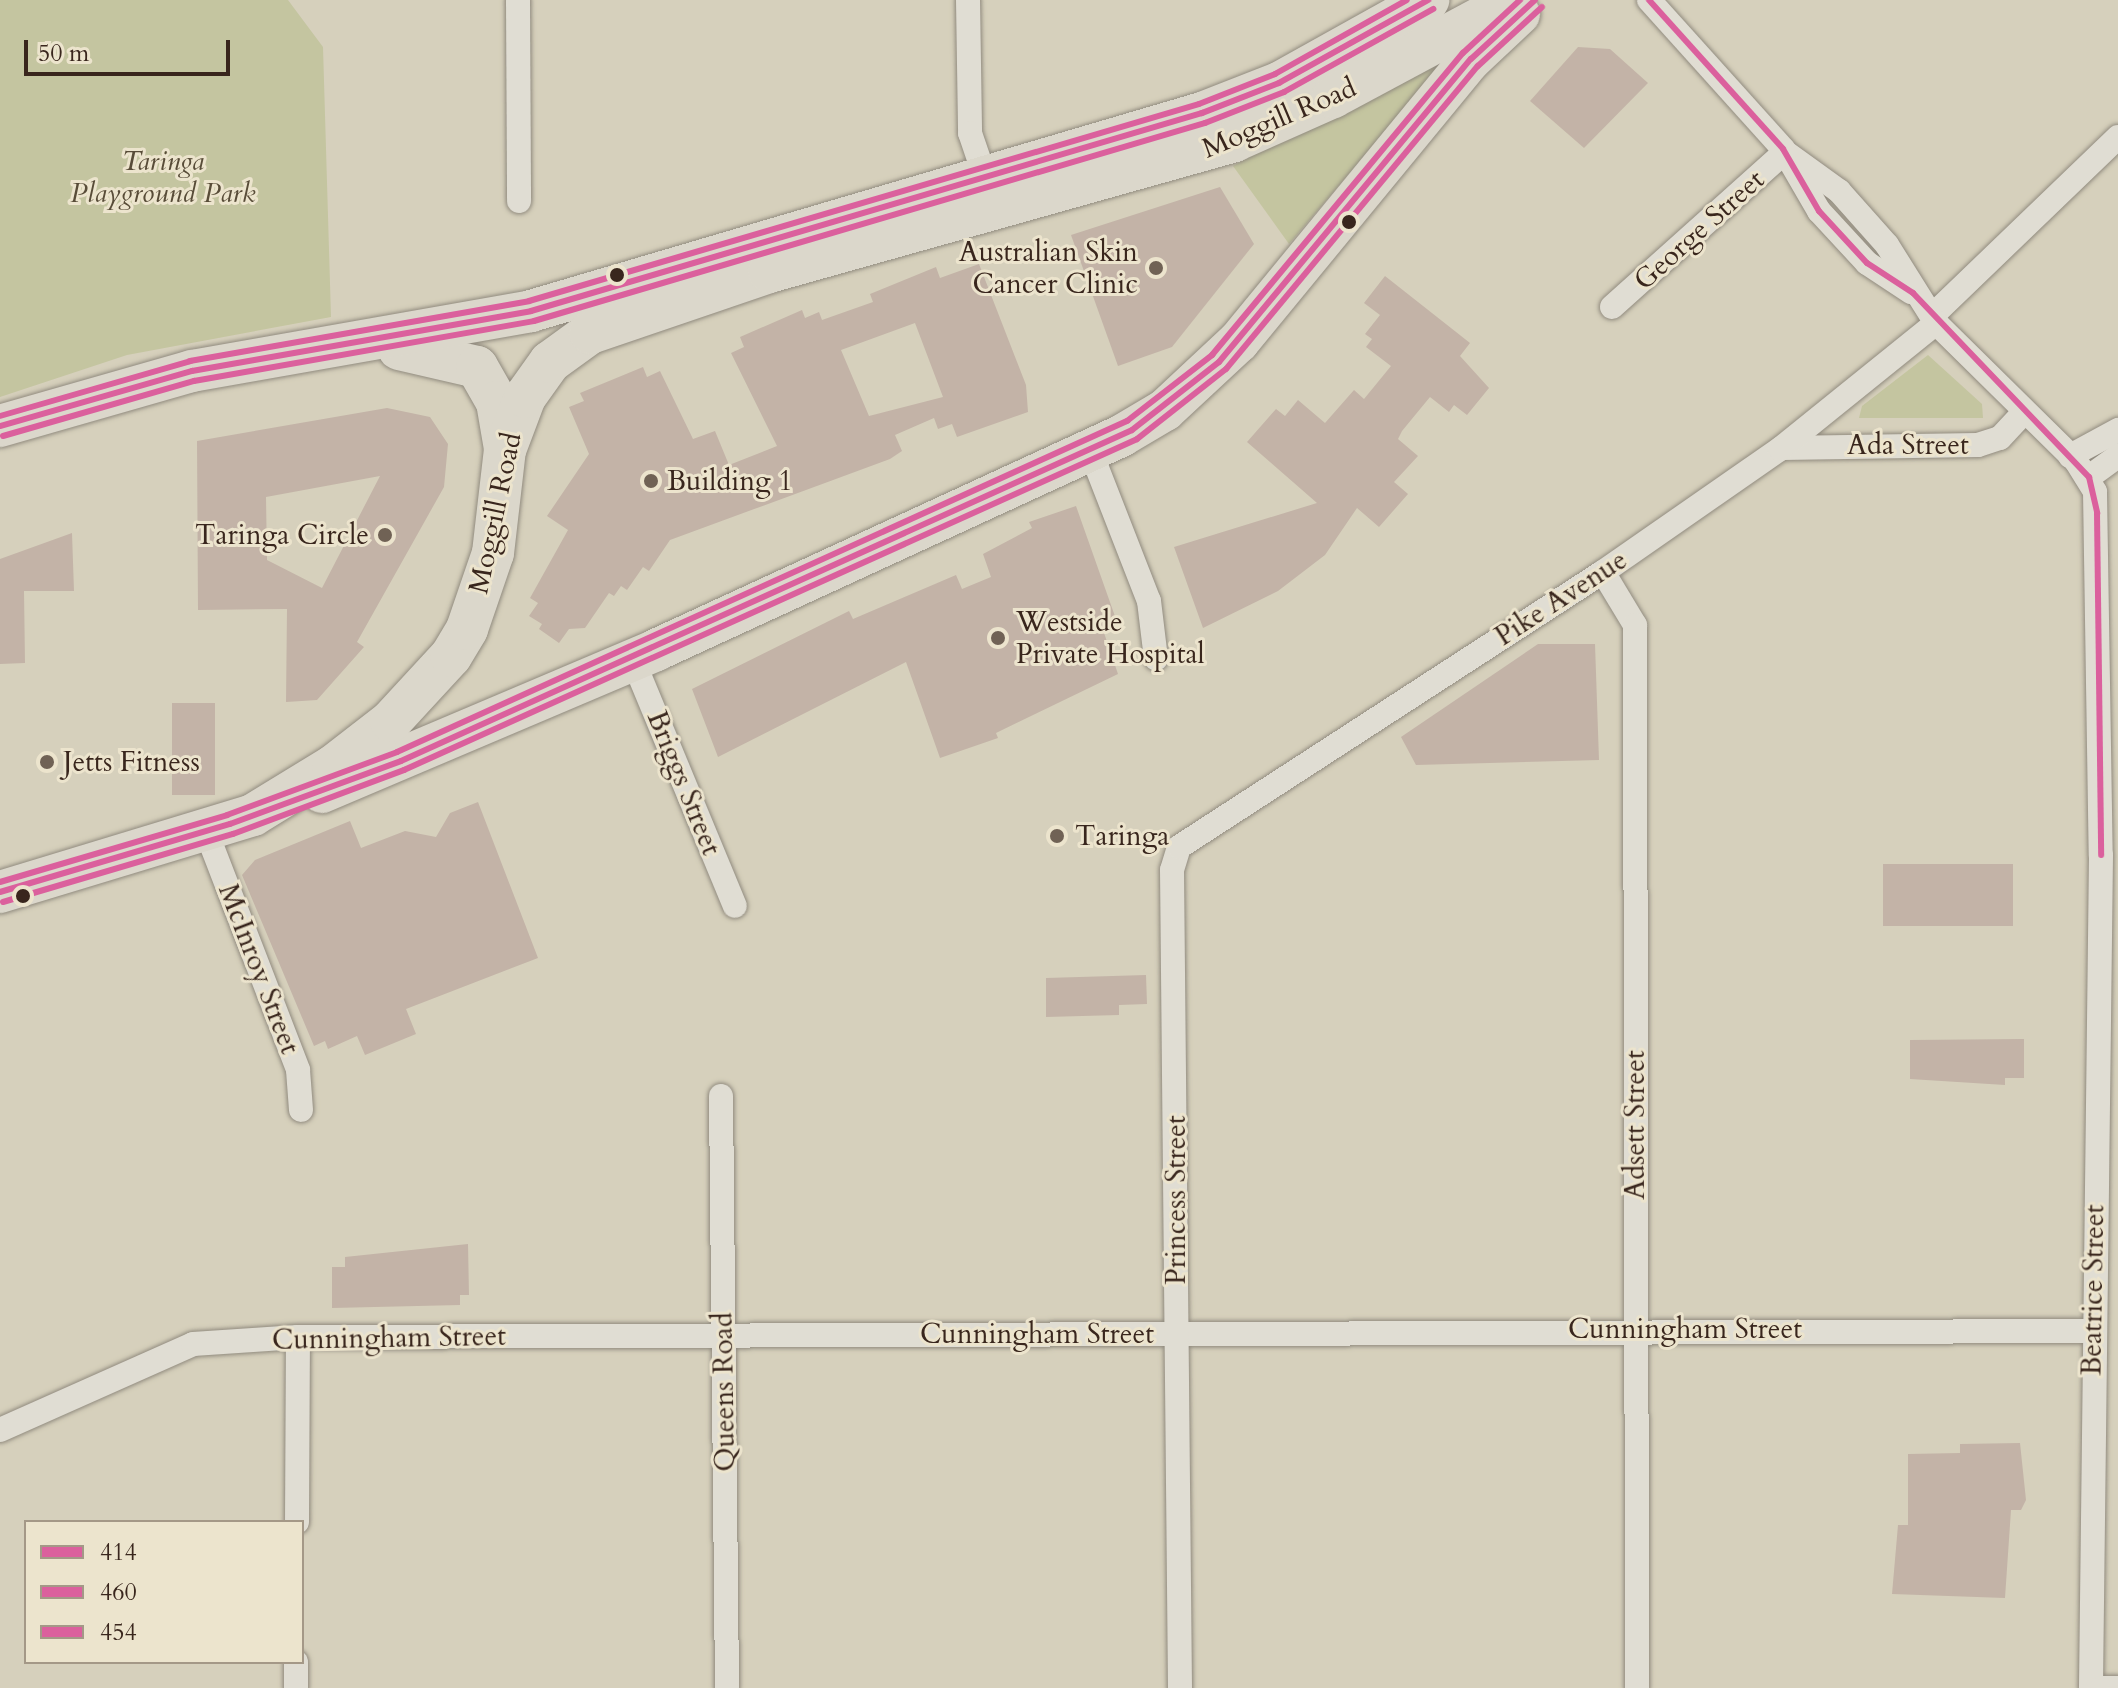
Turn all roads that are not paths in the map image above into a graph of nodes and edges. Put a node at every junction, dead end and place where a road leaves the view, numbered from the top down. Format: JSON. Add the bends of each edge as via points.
{"nodes":[{"id":1,"x":518,"y":0,"type":"edge"},
{"id":2,"x":968,"y":0,"type":"edge"},
{"id":3,"x":1428,"y":0,"type":"edge"},
{"id":4,"x":1514,"y":0,"type":"edge"},
{"id":5,"x":1535,"y":0,"type":"edge"},
{"id":6,"x":1649,"y":0,"type":"edge"},
{"id":7,"x":2118,"y":137,"type":"edge"},
{"id":8,"x":1785,"y":152,"type":"junction"},
{"id":9,"x":990,"y":191,"type":"junction"},
{"id":10,"x":519,"y":201,"type":"dead end"},
{"id":11,"x":1612,"y":307,"type":"dead end"},
{"id":12,"x":1934,"y":320,"type":"junction"},
{"id":13,"x":362,"y":344,"type":"junction"},
{"id":14,"x":2024,"y":412,"type":"junction"},
{"id":15,"x":0,"y":426,"type":"edge"},
{"id":16,"x":2118,"y":430,"type":"edge"},
{"id":17,"x":1780,"y":449,"type":"junction"},
{"id":18,"x":505,"y":450,"type":"junction"},
{"id":19,"x":1090,"y":450,"type":"junction"},
{"id":20,"x":2070,"y":456,"type":"junction"},
{"id":21,"x":2118,"y":456,"type":"edge"},
{"id":22,"x":2089,"y":477,"type":"junction"},
{"id":23,"x":1603,"y":572,"type":"junction"},
{"id":24,"x":1156,"y":659,"type":"dead end"},
{"id":25,"x":633,"y":660,"type":"junction"},
{"id":26,"x":253,"y":815,"type":"junction"},
{"id":27,"x":206,"y":831,"type":"junction"},
{"id":28,"x":2109,"y":855,"type":"edge"},
{"id":29,"x":1175,"y":857,"type":"joint"},
{"id":30,"x":0,"y":892,"type":"edge"},
{"id":31,"x":735,"y":906,"type":"dead end"},
{"id":32,"x":721,"y":1096,"type":"dead end"},
{"id":33,"x":301,"y":1110,"type":"dead end"},
{"id":34,"x":1635,"y":1328,"type":"junction"},
{"id":35,"x":2092,"y":1331,"type":"junction"},
{"id":36,"x":1177,"y":1333,"type":"junction"},
{"id":37,"x":723,"y":1335,"type":"junction"},
{"id":38,"x":298,"y":1337,"type":"junction"},
{"id":39,"x":0,"y":1430,"type":"edge"},
{"id":40,"x":297,"y":1520,"type":"edge"},
{"id":41,"x":296,"y":1664,"type":"edge"},
{"id":42,"x":296,"y":1688,"type":"edge"},
{"id":43,"x":727,"y":1688,"type":"edge"},
{"id":44,"x":1180,"y":1688,"type":"edge"},
{"id":45,"x":1637,"y":1688,"type":"edge"},
{"id":46,"x":2091,"y":1688,"type":"edge"},
{"id":47,"x":2102,"y":1688,"type":"edge"},
{"id":48,"x":2118,"y":1688,"type":"edge"}],
"edges":[{"from":1,"to":10,"type":"street"},
{"from":2,"to":9,"type":"street","via":[[970,133]]},
{"from":3,"to":9,"type":"highway","name":"Moggill Road","via":[[1312,66],[1228,104]]},
{"from":4,"to":9,"type":"highway","name":"Moggill Road","via":[[1322,103],[1234,141]]},
{"from":5,"to":19,"type":"highway","via":[[1471,59],[1211,371],[1165,410]]},
{"from":6,"to":8,"type":"street","name":"Beatrice Street"},
{"from":7,"to":12,"type":"street","name":"Pike Avenue"},
{"from":8,"to":11,"type":"street","name":"George Street"},
{"from":8,"to":12,"type":"street","name":"Beatrice Street","via":[[1839,191],[1887,245]]},
{"from":9,"to":13,"type":"highway","name":"Moggill Road","via":[[531,311]]},
{"from":9,"to":18,"type":"highway","name":"Moggill Road","via":[[602,327],[566,348],[537,377]]},
{"from":12,"to":14,"type":"street","name":"Beatrice Street"},
{"from":12,"to":17,"type":"street","name":"Pike Avenue"},
{"from":13,"to":15,"type":"highway","name":"Moggill Road","via":[[163,378]]},
{"from":13,"to":18,"type":"highway","via":[[448,356],[477,367],[497,402]]},
{"from":14,"to":17,"type":"street","name":"Ada Street","via":[[2000,438],[1978,445]]},
{"from":14,"to":20,"type":"street","name":"Beatrice Street"},
{"from":16,"to":20,"type":"street","via":[[2094,437]]},
{"from":17,"to":23,"type":"street","name":"Pike Avenue"},
{"from":18,"to":26,"type":"highway","name":"Moggill Road","via":[[493,553],[451,656],[352,752]]},
{"from":19,"to":24,"type":"street","via":[[1149,601]]},
{"from":19,"to":25,"type":"highway"},
{"from":20,"to":22,"type":"street","name":"Beatrice Street"},
{"from":21,"to":22,"type":"street"},
{"from":22,"to":28,"type":"street","name":"Beatrice Street","via":[[2098,518]]},
{"from":23,"to":29,"type":"street","name":"Pike Avenue","via":[[1179,847]]},
{"from":23,"to":34,"type":"street","name":"Adsett Street","via":[[1629,606],[1635,625]]},
{"from":25,"to":26,"type":"highway","via":[[401,761]]},
{"from":25,"to":31,"type":"street","name":"Briggs Street"},
{"from":26,"to":27,"type":"highway","name":"Moggill Road"},
{"from":27,"to":30,"type":"highway","name":"Moggill Road"},
{"from":27,"to":33,"type":"street","name":"McInroy Street","via":[[298,1070]]},
{"from":28,"to":35,"type":"street","name":"Beatrice Street"},
{"from":29,"to":36,"type":"street","name":"Princess Street"},
{"from":32,"to":37,"type":"street","name":"Queens Road"},
{"from":34,"to":35,"type":"street","name":"Cunningham Street"},
{"from":34,"to":36,"type":"street","name":"Cunningham Street"},
{"from":34,"to":45,"type":"street","name":"Adsett Street"},
{"from":35,"to":46,"type":"street","name":"Beatrice Street"},
{"from":36,"to":37,"type":"street","name":"Cunningham Street"},
{"from":36,"to":44,"type":"street","name":"Princess Street"},
{"from":37,"to":38,"type":"street","name":"Cunningham Street"},
{"from":37,"to":43,"type":"street","name":"Queens Road"},
{"from":38,"to":39,"type":"street","name":"Cunningham Street","via":[[193,1344]]},
{"from":38,"to":40,"type":"street"},
{"from":41,"to":42,"type":"street"},
{"from":47,"to":48,"type":"street"}]}
